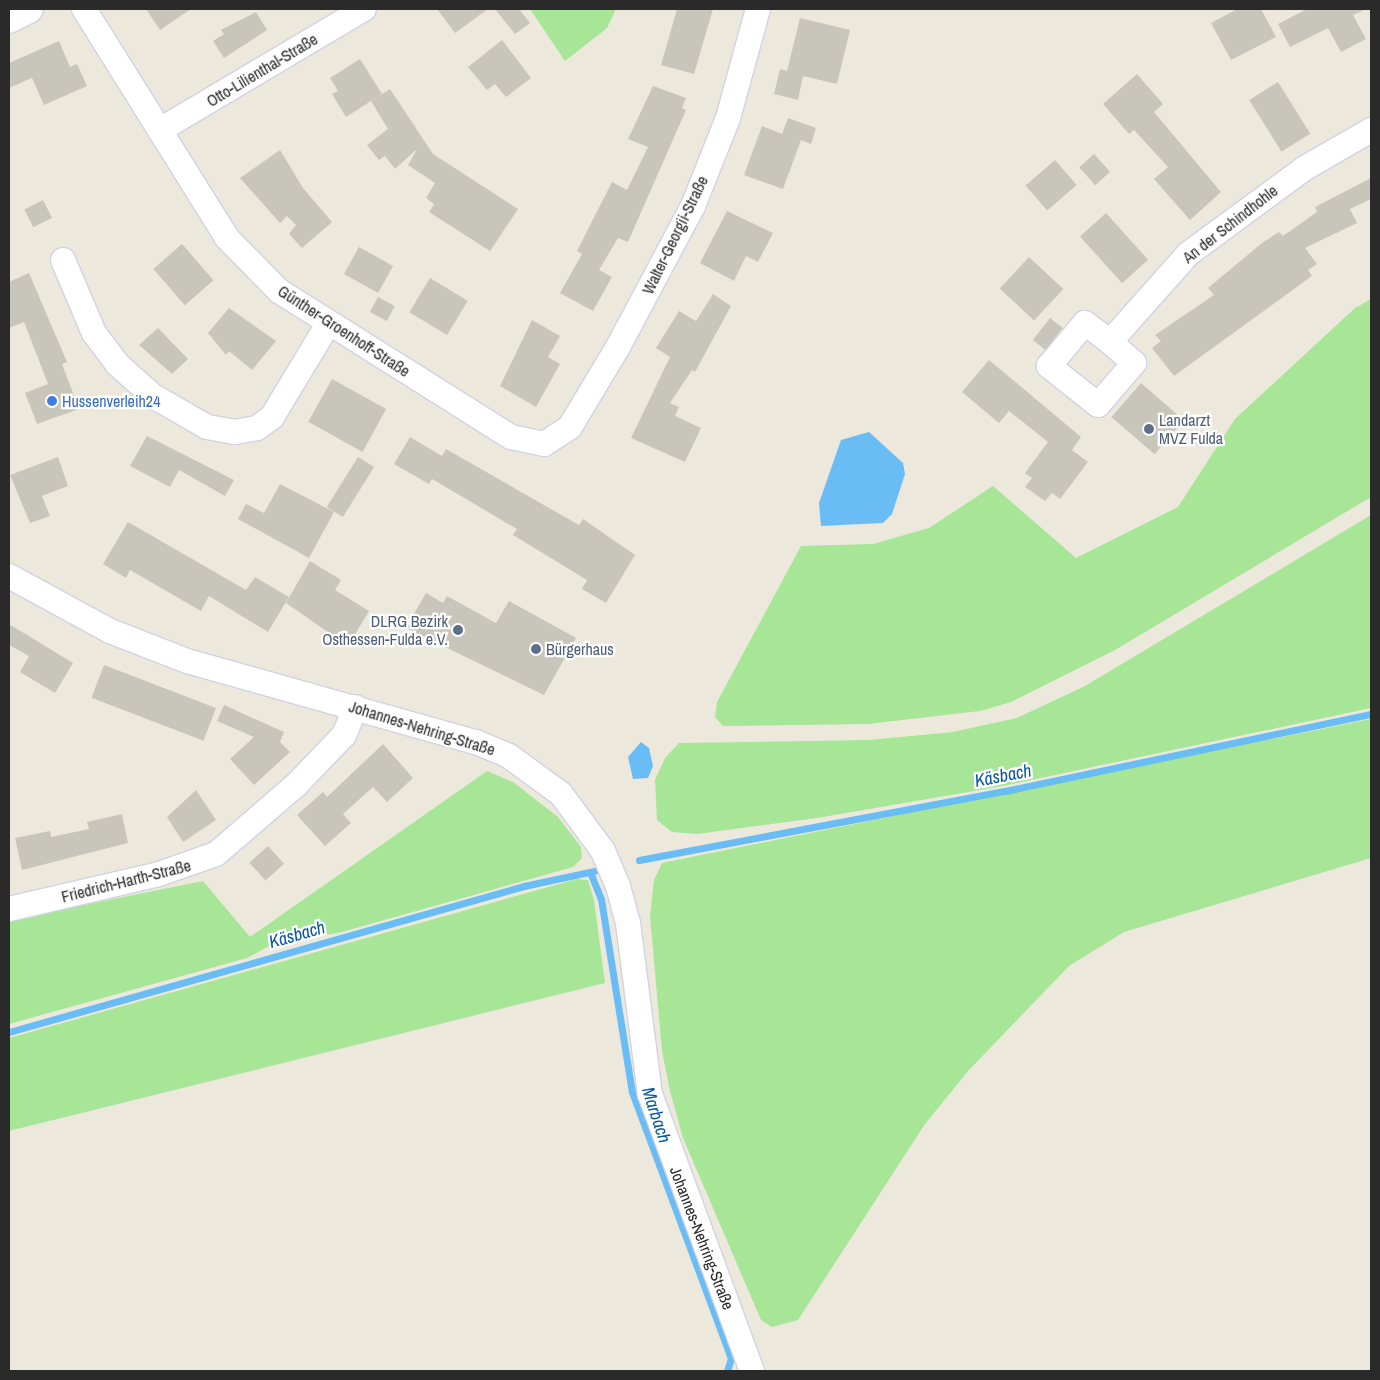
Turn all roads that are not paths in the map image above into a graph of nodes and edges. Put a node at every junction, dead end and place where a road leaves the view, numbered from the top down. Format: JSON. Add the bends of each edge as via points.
{"nodes":[{"id":1,"x":28,"y":9,"type":"edge"},
{"id":2,"x":84,"y":9,"type":"edge"},
{"id":3,"x":364,"y":9,"type":"edge"},
{"id":4,"x":758,"y":9,"type":"edge"},
{"id":5,"x":9,"y":19,"type":"edge"},
{"id":6,"x":160,"y":130,"type":"junction"},
{"id":7,"x":1371,"y":130,"type":"edge"},
{"id":8,"x":63,"y":260,"type":"dead end"},
{"id":9,"x":328,"y":324,"type":"junction"},
{"id":10,"x":1110,"y":342,"type":"dead end"},
{"id":11,"x":553,"y":440,"type":"joint"},
{"id":12,"x":9,"y":576,"type":"edge"},
{"id":13,"x":356,"y":707,"type":"junction"},
{"id":14,"x":9,"y":909,"type":"edge"},
{"id":15,"x":752,"y":1371,"type":"edge"}],
"edges":[{"from":1,"to":5,"type":"street"},
{"from":2,"to":6,"type":"street","name":"Günther-Groenhoff-Straße"},
{"from":3,"to":6,"type":"street","name":"Otto-Lilienthal-Straße"},
{"from":4,"to":11,"type":"street","name":"Walter-Georgii-Straße","via":[[728,118],[693,206],[619,345],[570,427]]},
{"from":6,"to":9,"type":"street","name":"Günther-Groenhoff-Straße","via":[[227,238],[279,291]]},
{"from":7,"to":10,"type":"street","name":"An der Schindhohle","via":[[1305,168],[1188,254]]},
{"from":8,"to":9,"type":"street","via":[[94,333],[117,364],[153,396],[207,427],[235,432],[257,428],[272,417]]},
{"from":9,"to":11,"type":"street","name":"Günther-Groenhoff-Straße","via":[[512,437],[534,444]]},
{"from":12,"to":13,"type":"street","name":"Johannes-Nehring-Straße","via":[[110,630],[187,660]]},
{"from":13,"to":14,"type":"street","name":"Friedrich-Harth-Straße","via":[[344,735],[331,749],[216,854],[159,874]]},
{"from":13,"to":15,"type":"street","name":"Johannes-Nehring-Straße","via":[[476,742],[509,756],[561,794],[603,851],[628,923],[650,1094]]}]}
